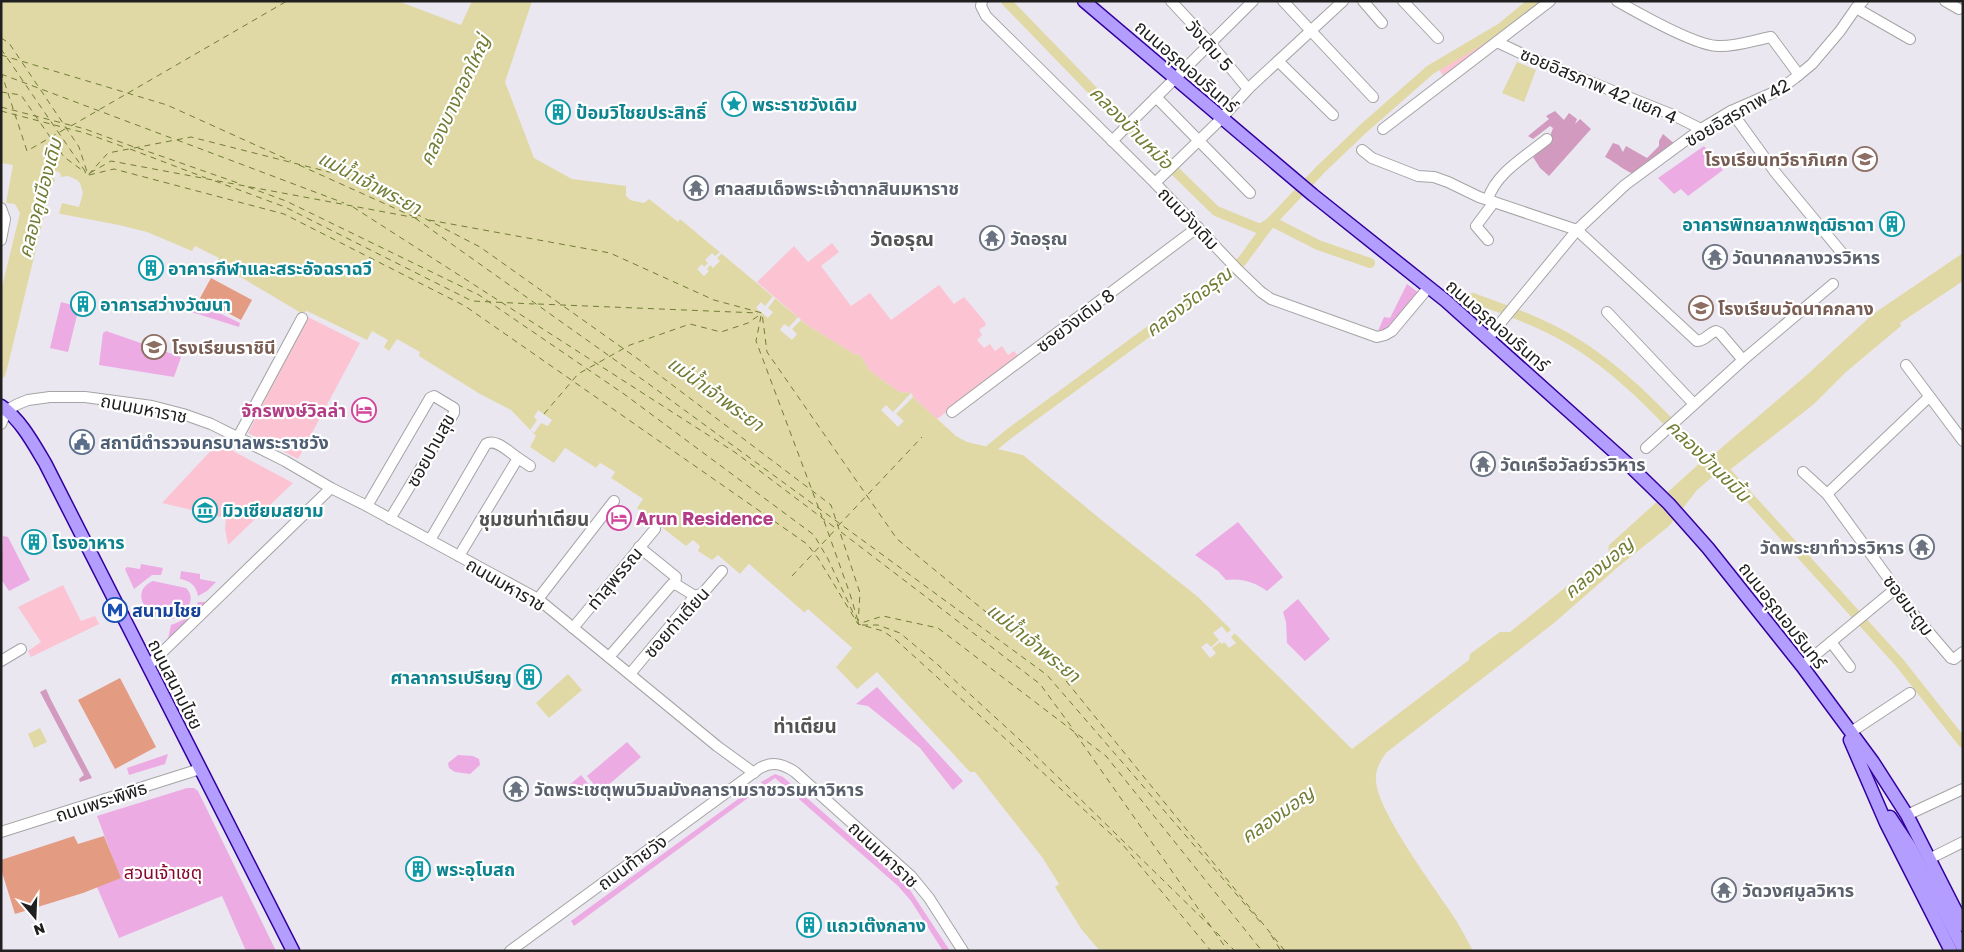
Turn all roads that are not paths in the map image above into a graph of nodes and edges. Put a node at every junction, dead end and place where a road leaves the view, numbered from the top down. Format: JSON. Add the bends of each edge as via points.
{"nodes":[{"id":1,"x":982,"y":1,"type":"edge"},
{"id":2,"x":1084,"y":1,"type":"edge"},
{"id":3,"x":1171,"y":1,"type":"edge"},
{"id":4,"x":1253,"y":1,"type":"edge"},
{"id":5,"x":1283,"y":1,"type":"edge"},
{"id":6,"x":1343,"y":1,"type":"edge"},
{"id":7,"x":1363,"y":1,"type":"edge"},
{"id":8,"x":1403,"y":1,"type":"edge"},
{"id":9,"x":1550,"y":1,"type":"edge"},
{"id":10,"x":1617,"y":1,"type":"edge"},
{"id":11,"x":1945,"y":1,"type":"edge"},
{"id":12,"x":1860,"y":5,"type":"edge"},
{"id":13,"x":1959,"y":9,"type":"dead end"},
{"id":14,"x":1382,"y":22,"type":"dead end"},
{"id":15,"x":1311,"y":31,"type":"junction"},
{"id":16,"x":1438,"y":38,"type":"dead end"},
{"id":17,"x":1910,"y":39,"type":"dead end"},
{"id":18,"x":1497,"y":42,"type":"junction"},
{"id":19,"x":1210,"y":43,"type":"junction"},
{"id":20,"x":1278,"y":61,"type":"junction"},
{"id":21,"x":1799,"y":75,"type":"junction"},
{"id":22,"x":1175,"y":77,"type":"junction"},
{"id":23,"x":1248,"y":89,"type":"junction"},
{"id":24,"x":1156,"y":97,"type":"junction"},
{"id":25,"x":1373,"y":97,"type":"dead end"},
{"id":26,"x":1731,"y":112,"type":"junction"},
{"id":27,"x":1333,"y":115,"type":"dead end"},
{"id":28,"x":1222,"y":119,"type":"junction"},
{"id":29,"x":1383,"y":129,"type":"dead end"},
{"id":30,"x":1701,"y":129,"type":"junction"},
{"id":31,"x":1546,"y":139,"type":"dead end"},
{"id":32,"x":1112,"y":141,"type":"junction"},
{"id":33,"x":1198,"y":142,"type":"junction"},
{"id":34,"x":1362,"y":150,"type":"dead end"},
{"id":35,"x":1155,"y":183,"type":"junction"},
{"id":36,"x":1250,"y":194,"type":"dead end"},
{"id":37,"x":1491,"y":200,"type":"junction"},
{"id":38,"x":2,"y":208,"type":"edge"},
{"id":39,"x":1198,"y":227,"type":"junction"},
{"id":40,"x":1577,"y":230,"type":"junction"},
{"id":41,"x":1,"y":240,"type":"edge"},
{"id":42,"x":1488,"y":240,"type":"dead end"},
{"id":43,"x":1842,"y":253,"type":"dead end"},
{"id":44,"x":1833,"y":284,"type":"dead end"},
{"id":45,"x":1428,"y":288,"type":"junction"},
{"id":46,"x":1607,"y":312,"type":"dead end"},
{"id":47,"x":302,"y":318,"type":"dead end"},
{"id":48,"x":1488,"y":338,"type":"junction"},
{"id":49,"x":1743,"y":360,"type":"junction"},
{"id":50,"x":1906,"y":365,"type":"dead end"},
{"id":51,"x":1929,"y":396,"type":"junction"},
{"id":52,"x":1694,"y":404,"type":"junction"},
{"id":53,"x":4,"y":408,"type":"edge"},
{"id":54,"x":952,"y":412,"type":"dead end"},
{"id":55,"x":1,"y":424,"type":"edge"},
{"id":56,"x":238,"y":438,"type":"junction"},
{"id":57,"x":1963,"y":441,"type":"edge"},
{"id":58,"x":1646,"y":448,"type":"dead end"},
{"id":59,"x":518,"y":458,"type":"junction"},
{"id":60,"x":530,"y":466,"type":"dead end"},
{"id":61,"x":1803,"y":472,"type":"dead end"},
{"id":62,"x":331,"y":488,"type":"junction"},
{"id":63,"x":1828,"y":494,"type":"junction"},
{"id":64,"x":613,"y":502,"type":"dead end"},
{"id":65,"x":367,"y":506,"type":"junction"},
{"id":66,"x":390,"y":519,"type":"junction"},
{"id":67,"x":654,"y":529,"type":"dead end"},
{"id":68,"x":430,"y":540,"type":"junction"},
{"id":69,"x":639,"y":548,"type":"junction"},
{"id":70,"x":459,"y":556,"type":"junction"},
{"id":71,"x":722,"y":571,"type":"dead end"},
{"id":72,"x":675,"y":584,"type":"junction"},
{"id":73,"x":1895,"y":589,"type":"junction"},
{"id":74,"x":695,"y":596,"type":"junction"},
{"id":75,"x":538,"y":599,"type":"junction"},
{"id":76,"x":573,"y":628,"type":"junction"},
{"id":77,"x":1830,"y":642,"type":"junction"},
{"id":78,"x":20,"y":648,"type":"dead end"},
{"id":79,"x":1963,"y":652,"type":"edge"},
{"id":80,"x":609,"y":657,"type":"junction"},
{"id":81,"x":2,"y":658,"type":"edge"},
{"id":82,"x":148,"y":666,"type":"junction"},
{"id":83,"x":1802,"y":666,"type":"junction"},
{"id":84,"x":1850,"y":668,"type":"dead end"},
{"id":85,"x":630,"y":674,"type":"junction"},
{"id":86,"x":1910,"y":693,"type":"dead end"},
{"id":87,"x":1842,"y":722,"type":"junction"},
{"id":88,"x":1851,"y":732,"type":"junction"},
{"id":89,"x":200,"y":769,"type":"junction"},
{"id":90,"x":754,"y":773,"type":"junction"},
{"id":91,"x":1885,"y":780,"type":"junction"},
{"id":92,"x":1870,"y":787,"type":"junction"},
{"id":93,"x":1963,"y":789,"type":"edge"},
{"id":94,"x":1907,"y":815,"type":"junction"},
{"id":95,"x":1,"y":832,"type":"edge"},
{"id":96,"x":1963,"y":842,"type":"edge"},
{"id":97,"x":1910,"y":847,"type":"junction"},
{"id":98,"x":1929,"y":859,"type":"junction"},
{"id":99,"x":1961,"y":919,"type":"edge"},
{"id":100,"x":1963,"y":948,"type":"edge"},
{"id":101,"x":294,"y":951,"type":"edge"},
{"id":102,"x":510,"y":951,"type":"edge"},
{"id":103,"x":963,"y":951,"type":"edge"},
{"id":104,"x":1951,"y":951,"type":"edge"}],
"edges":[{"from":1,"to":32,"type":"street","name":"ถนนวังเดิม","via":[[986,16]]},
{"from":2,"to":22,"type":"main road","name":"ถนนอรุณอมรินทร์"},
{"from":3,"to":19,"type":"street","name":"วังเดิม 5"},
{"from":4,"to":19,"type":"street"},
{"from":5,"to":15,"type":"street"},
{"from":6,"to":15,"type":"street"},
{"from":7,"to":14,"type":"street"},
{"from":8,"to":16,"type":"street"},
{"from":9,"to":18,"type":"street"},
{"from":10,"to":21,"type":"street","via":[[1684,35],[1714,46],[1771,37]]},
{"from":11,"to":13,"type":"street"},
{"from":12,"to":17,"type":"street"},
{"from":12,"to":21,"type":"street","name":"ซอยอิสรภาพ 42","via":[[1812,64]]},
{"from":15,"to":20,"type":"street"},
{"from":15,"to":25,"type":"street"},
{"from":18,"to":29,"type":"street"},
{"from":18,"to":30,"type":"street","name":"ซอยอิสรภาพ 42 แยก 4"},
{"from":19,"to":22,"type":"street"},
{"from":19,"to":23,"type":"street","name":"วังเดิม 5"},
{"from":20,"to":23,"type":"street"},
{"from":20,"to":27,"type":"street"},
{"from":21,"to":26,"type":"street","name":"ซอยอิสรภาพ 42","via":[[1779,90]]},
{"from":22,"to":24,"type":"street"},
{"from":22,"to":28,"type":"main road","name":"ถนนอรุณอมรินทร์"},
{"from":23,"to":28,"type":"street"},
{"from":24,"to":32,"type":"street"},
{"from":24,"to":33,"type":"street"},
{"from":26,"to":30,"type":"street","name":"ซอยอิสรภาพ 42"},
{"from":26,"to":43,"type":"street","via":[[1774,172]]},
{"from":28,"to":33,"type":"street"},
{"from":28,"to":45,"type":"main road","name":"ถนนอรุณอมรินทร์"},
{"from":30,"to":40,"type":"street","name":"ซอยอิสรภาพ 42","via":[[1625,186]]},
{"from":31,"to":37,"type":"street","via":[[1508,169],[1495,186]]},
{"from":32,"to":35,"type":"street","name":"ถนนวังเดิม"},
{"from":33,"to":35,"type":"street"},
{"from":33,"to":36,"type":"street"},
{"from":34,"to":37,"type":"street","via":[[1372,158],[1418,176],[1448,182]]},
{"from":35,"to":39,"type":"street","name":"ถนนวังเดิม"},
{"from":37,"to":40,"type":"street"},
{"from":37,"to":42,"type":"street","via":[[1476,226]]},
{"from":38,"to":41,"type":"street","via":[[5,219]]},
{"from":39,"to":45,"type":"street","name":"ถนนวังเดิม","via":[[1271,299],[1377,337],[1392,331]]},
{"from":39,"to":54,"type":"street","name":"ซอยวังเดิม 8"},
{"from":40,"to":48,"type":"street","name":"ซอยอิสรภาพ 42"},
{"from":40,"to":49,"type":"street","via":[[1697,341],[1716,331]]},
{"from":44,"to":49,"type":"street"},
{"from":45,"to":48,"type":"main road","name":"ถนนอรุณอมรินทร์"},
{"from":46,"to":52,"type":"street"},
{"from":47,"to":56,"type":"street"},
{"from":48,"to":83,"type":"main road","name":"ถนนอรุณอมรินทร์","via":[[1669,504]]},
{"from":49,"to":52,"type":"street"},
{"from":50,"to":51,"type":"street"},
{"from":51,"to":57,"type":"street"},
{"from":51,"to":63,"type":"street"},
{"from":52,"to":58,"type":"street"},
{"from":53,"to":55,"type":"street"},
{"from":53,"to":56,"type":"street","name":"ถนนมหาราช","via":[[38,397],[86,397],[152,406],[183,414]]},
{"from":53,"to":82,"type":"main road","name":"ถนนสนามไชย","via":[[26,432],[45,463]]},
{"from":56,"to":62,"type":"street","name":"ถนนมหาราช"},
{"from":59,"to":60,"type":"street"},
{"from":59,"to":68,"type":"street","via":[[495,442],[486,444]]},
{"from":59,"to":70,"type":"street"},
{"from":61,"to":63,"type":"street","name":"ซอยมะตูม"},
{"from":62,"to":65,"type":"street","name":"ถนนมหาราช"},
{"from":62,"to":82,"type":"street"},
{"from":63,"to":73,"type":"street","name":"ซอยมะตูม"},
{"from":64,"to":75,"type":"street"},
{"from":65,"to":66,"type":"street","name":"ถนนมหาราช"},
{"from":65,"to":66,"type":"street","name":"ซอยปานสุข","via":[[434,396],[454,408],[454,413]]},
{"from":66,"to":68,"type":"street","name":"ถนนมหาราช"},
{"from":67,"to":69,"type":"street","name":"ท่าสุพรรณ"},
{"from":68,"to":70,"type":"street","name":"ถนนมหาราช"},
{"from":69,"to":72,"type":"street","via":[[676,577]]},
{"from":69,"to":76,"type":"street","name":"ท่าสุพรรณ"},
{"from":70,"to":75,"type":"street","name":"ถนนมหาราช"},
{"from":71,"to":74,"type":"street","name":"ซอยท่าเตียน","via":[[703,593]]},
{"from":72,"to":74,"type":"street"},
{"from":72,"to":80,"type":"street"},
{"from":73,"to":77,"type":"street"},
{"from":73,"to":79,"type":"street","name":"ซอยมะตูม","via":[[1951,658]]},
{"from":74,"to":85,"type":"street","name":"ซอยท่าเตียน"},
{"from":75,"to":76,"type":"street","name":"ถนนมหาราช"},
{"from":76,"to":80,"type":"street","name":"ถนนมหาราช"},
{"from":77,"to":83,"type":"street"},
{"from":77,"to":84,"type":"street"},
{"from":78,"to":81,"type":"street"},
{"from":80,"to":85,"type":"street","name":"ถนนมหาราช"},
{"from":82,"to":89,"type":"main road","name":"ถนนสนามไชย"},
{"from":83,"to":87,"type":"main road","name":"ถนนอรุณอมรินทร์"},
{"from":85,"to":90,"type":"street","name":"ถนนมหาราช"},
{"from":86,"to":88,"type":"street"},
{"from":87,"to":88,"type":"main road","name":"ถนนอรุณอมรินทร์"},
{"from":87,"to":92,"type":"main road","name":"ถนนอรุณอมรินทร์"},
{"from":88,"to":91,"type":"main road","name":"ถนนอรุณอมรินทร์"},
{"from":89,"to":95,"type":"street","name":"ถนนพระพิพิธ"},
{"from":89,"to":101,"type":"main road","name":"ถนนสนามไชย"},
{"from":90,"to":102,"type":"street","name":"ถนนท้ายวัง"},
{"from":90,"to":103,"type":"street","name":"ถนนมหาราช","via":[[767,764],[775,763],[795,772],[911,876]]},
{"from":91,"to":94,"type":"main road","name":"ถนนอรุณอมรินทร์"},
{"from":91,"to":97,"type":"main road"},
{"from":92,"to":97,"type":"main road"},
{"from":92,"to":104,"type":"main road","name":"ถนนอรุณอมรินทร์"},
{"from":93,"to":94,"type":"street"},
{"from":94,"to":98,"type":"main road","name":"ถนนอรุณอมรินทร์"},
{"from":96,"to":98,"type":"street"},
{"from":97,"to":100,"type":"main road"},
{"from":98,"to":99,"type":"main road","name":"ถนนอรุณอมรินทร์"}]}
